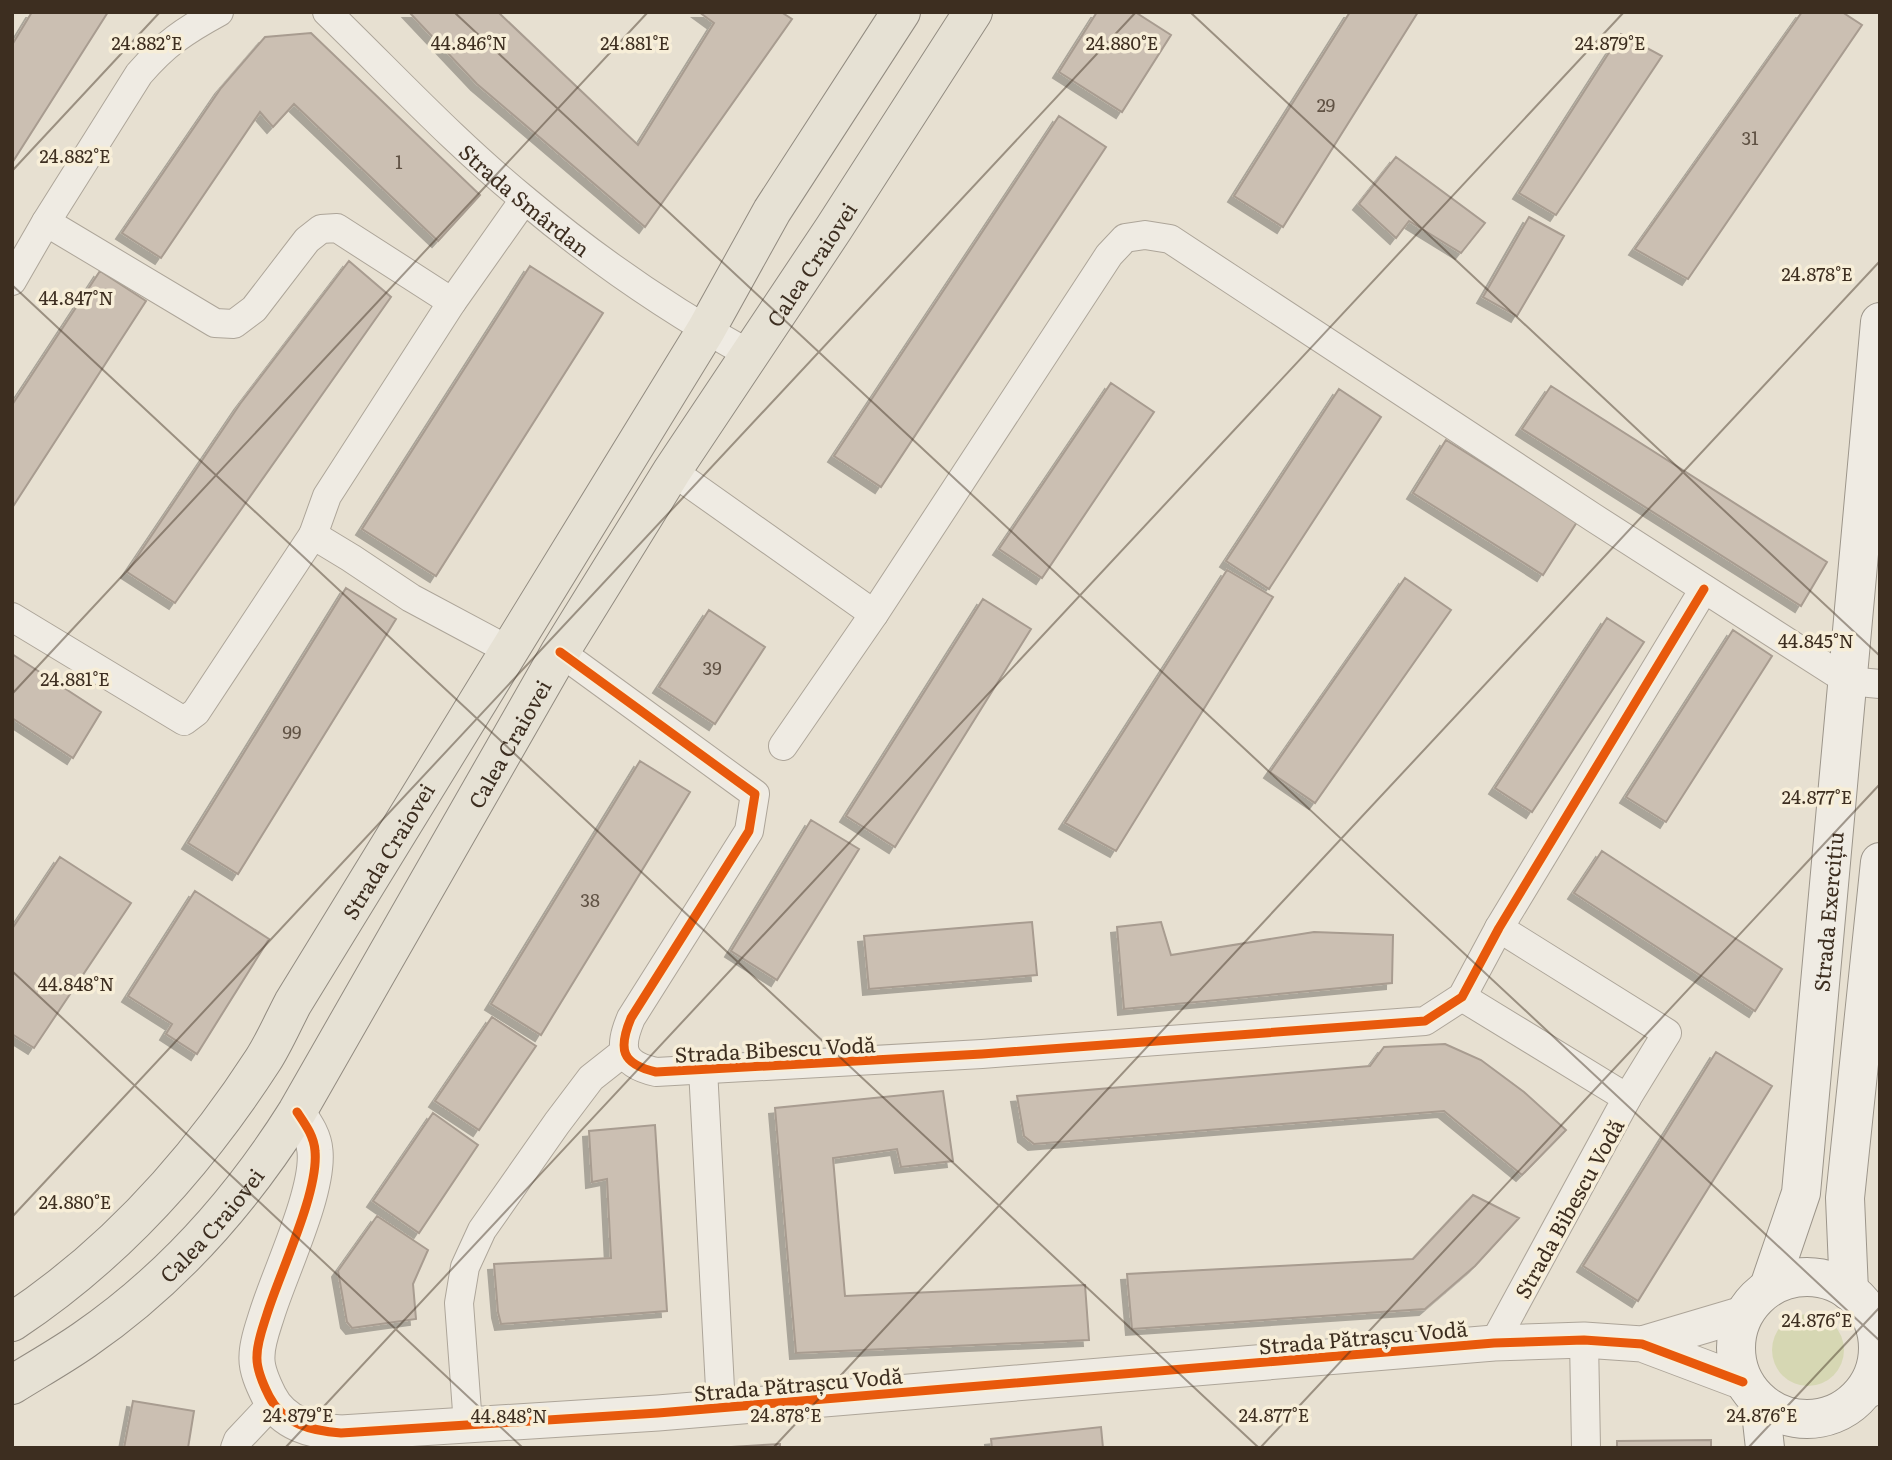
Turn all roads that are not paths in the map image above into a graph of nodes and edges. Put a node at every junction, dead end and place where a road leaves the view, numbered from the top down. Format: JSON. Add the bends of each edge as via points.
{"nodes":[{"id":1,"x":219,"y":12,"type":"edge"},
{"id":2,"x":327,"y":12,"type":"edge"},
{"id":3,"x":901,"y":12,"type":"edge"},
{"id":4,"x":973,"y":12,"type":"edge"},
{"id":5,"x":524,"y":200,"type":"junction"},
{"id":6,"x":46,"y":222,"type":"junction"},
{"id":7,"x":12,"y":281,"type":"edge"},
{"id":8,"x":452,"y":302,"type":"junction"},
{"id":9,"x":1880,"y":322,"type":"edge"},
{"id":10,"x":706,"y":330,"type":"junction"},
{"id":11,"x":749,"y":355,"type":"junction"},
{"id":12,"x":672,"y":471,"type":"junction"},
{"id":13,"x":313,"y":535,"type":"junction"},
{"id":14,"x":1704,"y":589,"type":"junction"},
{"id":15,"x":874,"y":614,"type":"junction"},
{"id":16,"x":12,"y":617,"type":"edge"},
{"id":17,"x":510,"y":651,"type":"junction"},
{"id":18,"x":560,"y":652,"type":"junction"},
{"id":19,"x":1864,"y":683,"type":"edge"},
{"id":20,"x":783,"y":746,"type":"dead end"},
{"id":21,"x":1880,"y":862,"type":"edge"},
{"id":22,"x":1499,"y":928,"type":"junction"},
{"id":23,"x":1462,"y":998,"type":"junction"},
{"id":24,"x":624,"y":1052,"type":"junction"},
{"id":25,"x":703,"y":1069,"type":"junction"},
{"id":26,"x":1627,"y":1098,"type":"junction"},
{"id":27,"x":298,"y":1112,"type":"junction"},
{"id":28,"x":1756,"y":1301,"type":"junction"},
{"id":29,"x":1866,"y":1306,"type":"edge"},
{"id":30,"x":12,"y":1322,"type":"edge"},
{"id":31,"x":1584,"y":1340,"type":"junction"},
{"id":32,"x":1494,"y":1343,"type":"junction"},
{"id":33,"x":1642,"y":1344,"type":"junction"},
{"id":34,"x":12,"y":1385,"type":"edge"},
{"id":35,"x":1752,"y":1392,"type":"junction"},
{"id":36,"x":1863,"y":1396,"type":"edge"},
{"id":37,"x":272,"y":1403,"type":"junction"},
{"id":38,"x":722,"y":1408,"type":"junction"},
{"id":39,"x":468,"y":1425,"type":"junction"},
{"id":40,"x":235,"y":1448,"type":"edge"},
{"id":41,"x":1587,"y":1448,"type":"edge"},
{"id":42,"x":1765,"y":1448,"type":"edge"},
{"id":43,"x":1837,"y":1448,"type":"edge"}],
"edges":[{"from":1,"to":6,"type":"street","via":[[157,53]]},
{"from":2,"to":5,"type":"street","name":"Strada Smârdan"},
{"from":3,"to":10,"type":"main road","via":[[772,211]]},
{"from":4,"to":11,"type":"main road","name":"Calea Craiovei"},
{"from":5,"to":8,"type":"street"},
{"from":5,"to":10,"type":"street","name":"Strada Smârdan","via":[[601,260]]},
{"from":6,"to":7,"type":"street"},
{"from":6,"to":8,"type":"street","via":[[215,323],[234,324],[254,309],[307,240],[321,229],[337,228]]},
{"from":8,"to":13,"type":"street","via":[[327,496]]},
{"from":9,"to":19,"type":"main road","name":"Strada Exercițiu"},
{"from":10,"to":11,"type":"street","name":"Strada Smârdan"},
{"from":10,"to":17,"type":"main road","name":"Strada Craiovei"},
{"from":11,"to":12,"type":"main road","name":"Calea Craiovei"},
{"from":12,"to":15,"type":"street"},
{"from":12,"to":18,"type":"main road","name":"Calea Craiovei"},
{"from":13,"to":16,"type":"street","via":[[196,712],[184,721]]},
{"from":13,"to":17,"type":"street","via":[[411,598]]},
{"from":14,"to":15,"type":"street","via":[[1170,239],[1145,235],[1125,238],[1109,255]]},
{"from":14,"to":19,"type":"street"},
{"from":14,"to":22,"type":"street"},
{"from":15,"to":20,"type":"street"},
{"from":17,"to":30,"type":"main road","name":"Strada Craiovei","via":[[263,1059],[191,1160],[133,1223],[51,1296]]},
{"from":18,"to":24,"type":"street","via":[[755,794],[748,831],[631,1018],[623,1037]]},
{"from":18,"to":27,"type":"main road","name":"Calea Craiovei"},
{"from":19,"to":28,"type":"main road","name":"Strada Exercițiu","via":[[1801,1194]]},
{"from":21,"to":29,"type":"main road","via":[[1845,1198]]},
{"from":22,"to":23,"type":"street"},
{"from":22,"to":26,"type":"street","via":[[1667,1033]]},
{"from":23,"to":25,"type":"street","name":"Strada Bibescu Vodă","via":[[1425,1021],[982,1054]]},
{"from":23,"to":26,"type":"street","name":"Strada Bibescu Vodă"},
{"from":24,"to":25,"type":"street","name":"Strada Bibescu Vodă","via":[[638,1068],[656,1072]]},
{"from":24,"to":39,"type":"street","via":[[591,1077],[557,1122],[482,1230],[465,1267],[459,1303]]},
{"from":25,"to":38,"type":"street","name":"Strada Pătrașcu Vodă"},
{"from":26,"to":32,"type":"street","name":"Strada Bibescu Vodă"},
{"from":27,"to":34,"type":"main road","name":"Calea Craiovei","via":[[235,1201],[193,1248],[85,1340]]},
{"from":27,"to":37,"type":"street","name":"Strada Pătrașcu Vodă","via":[[311,1134],[314,1172],[256,1356]]},
{"from":28,"to":29,"type":"main road","via":[[1788,1279],[1810,1277],[1830,1281]]},
{"from":28,"to":33,"type":"street"},
{"from":28,"to":35,"type":"main road","via":[[1736,1336],[1736,1359]]},
{"from":29,"to":36,"type":"main road","via":[[1878,1352]]},
{"from":31,"to":32,"type":"street","name":"Strada Pătrașcu Vodă"},
{"from":31,"to":33,"type":"street","name":"Strada Pătrașcu Vodă"},
{"from":31,"to":41,"type":"street"},
{"from":32,"to":38,"type":"street","name":"Strada Pătrașcu Vodă"},
{"from":33,"to":35,"type":"street"},
{"from":35,"to":36,"type":"main road","via":[[1779,1414],[1801,1420],[1823,1418]]},
{"from":35,"to":42,"type":"main road"},
{"from":36,"to":43,"type":"main road"},
{"from":37,"to":39,"type":"street","name":"Strada Pătrașcu Vodă","via":[[288,1419],[313,1431]]},
{"from":37,"to":40,"type":"street"},
{"from":38,"to":39,"type":"street","name":"Strada Pătrașcu Vodă"}]}
